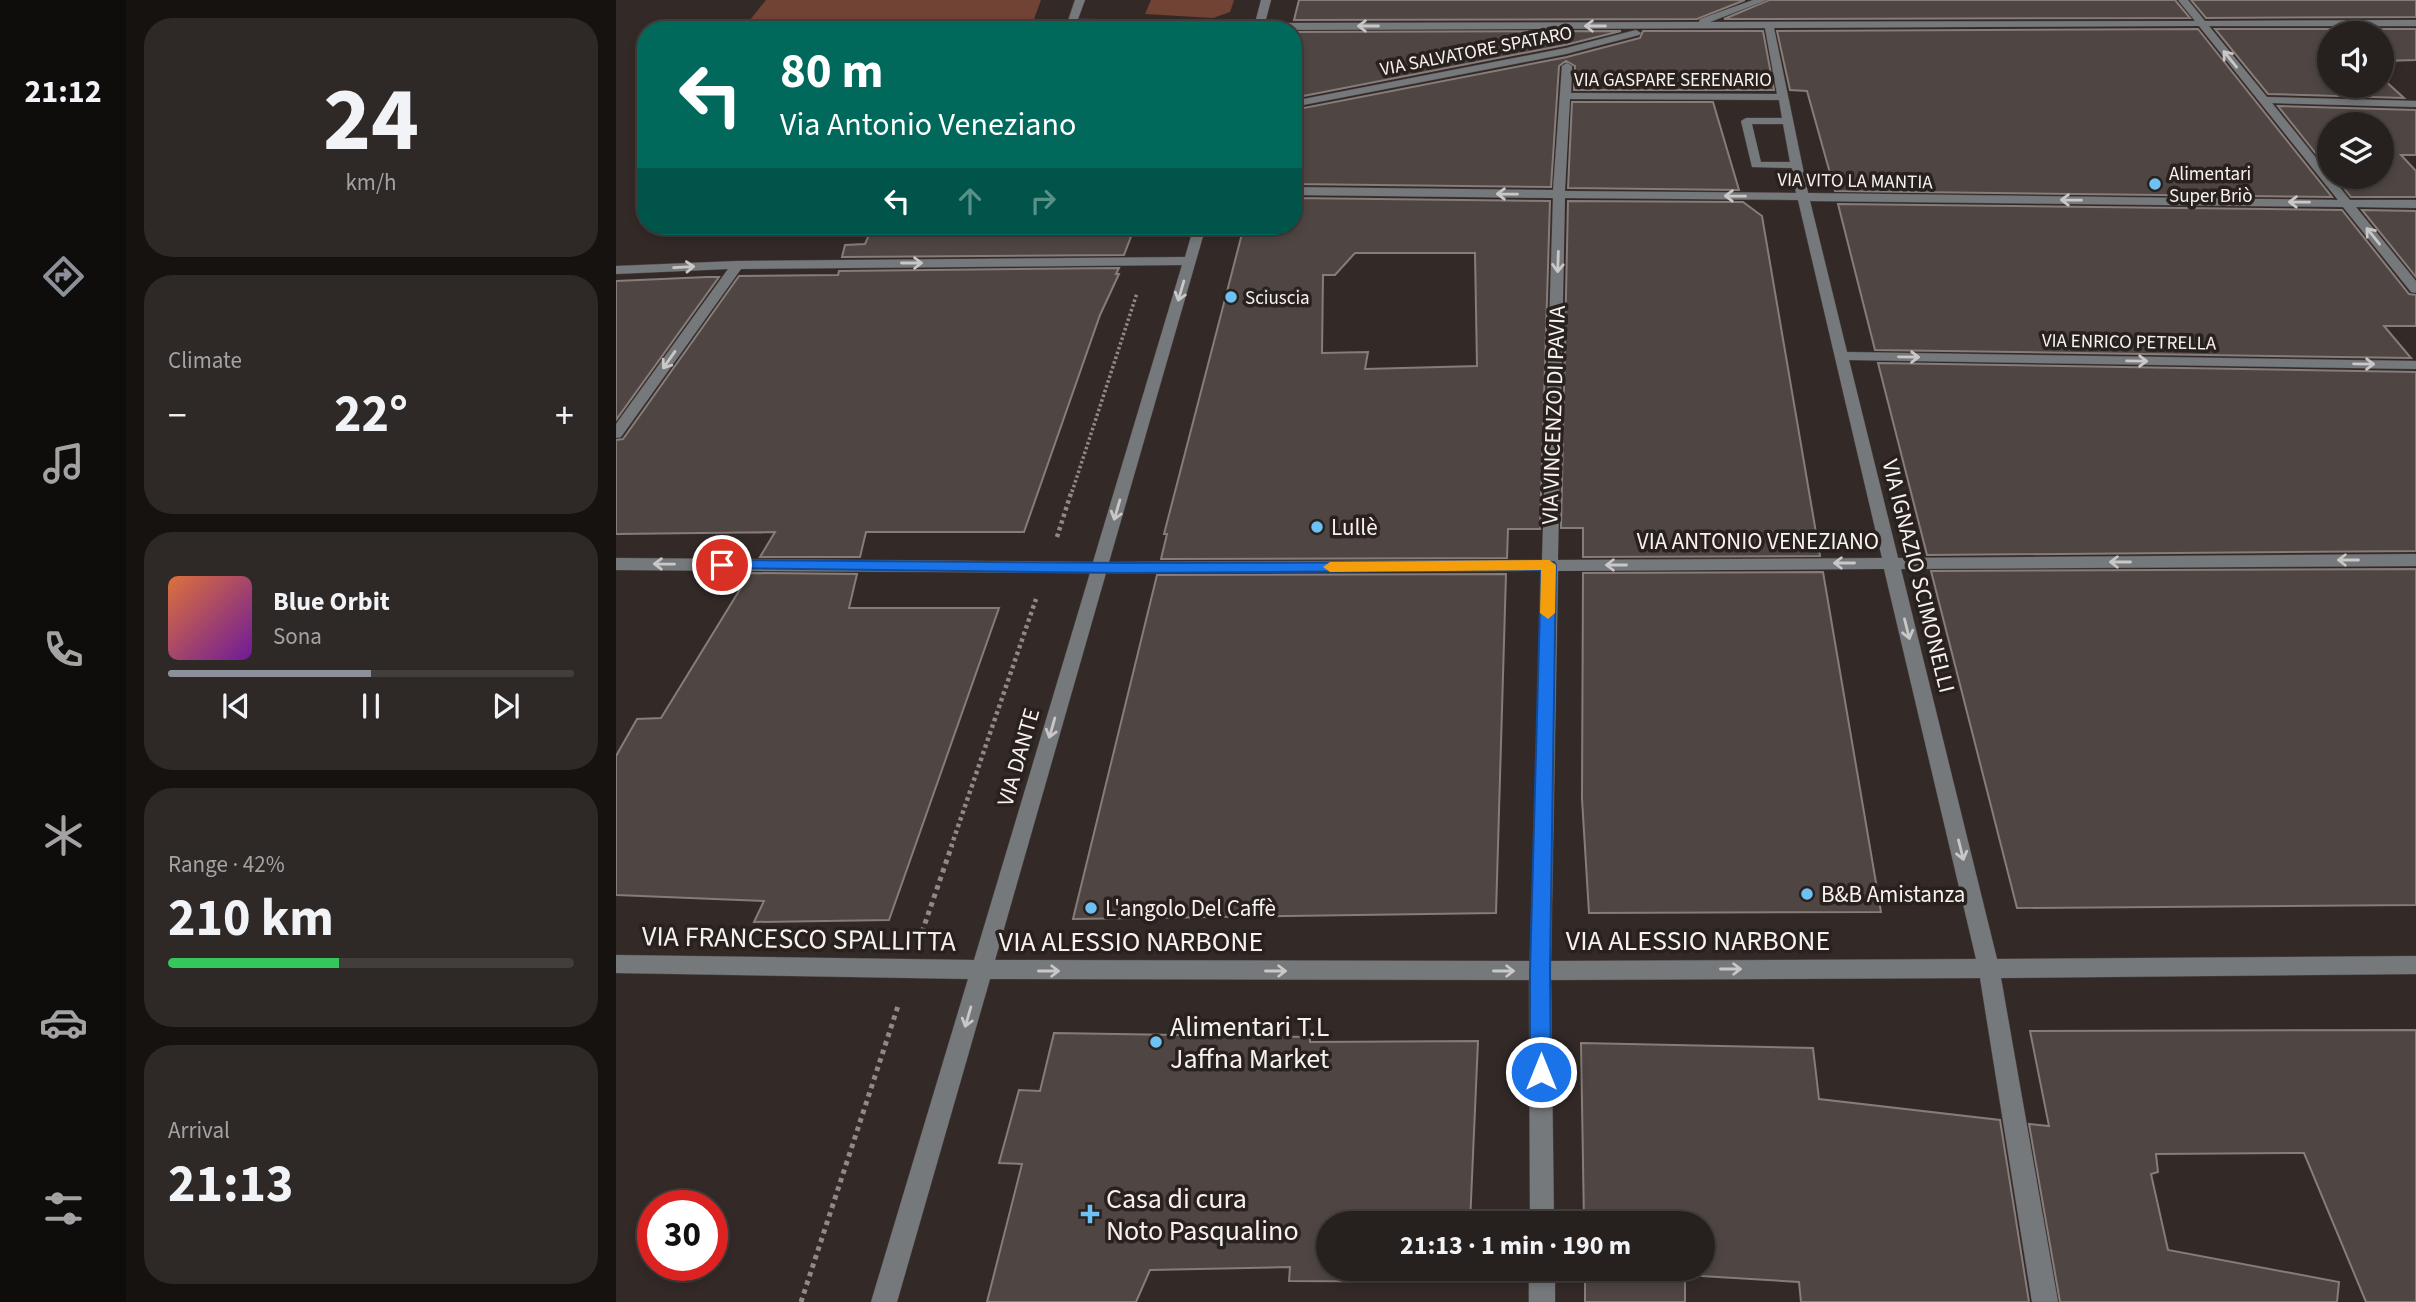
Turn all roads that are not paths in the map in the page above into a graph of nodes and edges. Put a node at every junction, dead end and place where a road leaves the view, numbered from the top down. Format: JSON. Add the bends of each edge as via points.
{"nodes":[{"id":1,"x":1080,"y":0,"type":"edge"},
{"id":2,"x":1266,"y":0,"type":"edge"},
{"id":3,"x":1762,"y":0,"type":"edge"},
{"id":4,"x":2183,"y":0,"type":"edge"},
{"id":5,"x":1073,"y":21,"type":"edge"},
{"id":6,"x":1260,"y":21,"type":"edge"},
{"id":7,"x":2416,"y":23,"type":"edge"},
{"id":8,"x":2203,"y":24,"type":"junction"},
{"id":9,"x":1691,"y":25,"type":"junction"},
{"id":10,"x":1769,"y":25,"type":"junction"},
{"id":11,"x":1664,"y":26,"type":"junction"},
{"id":12,"x":1302,"y":28,"type":"edge"},
{"id":13,"x":1567,"y":66,"type":"dead end"},
{"id":14,"x":1564,"y":96,"type":"junction"},
{"id":15,"x":1782,"y":97,"type":"junction"},
{"id":16,"x":2264,"y":100,"type":"junction"},
{"id":17,"x":1302,"y":102,"type":"edge"},
{"id":18,"x":2416,"y":104,"type":"edge"},
{"id":19,"x":1787,"y":121,"type":"junction"},
{"id":20,"x":1796,"y":165,"type":"junction"},
{"id":21,"x":1302,"y":191,"type":"edge"},
{"id":22,"x":1559,"y":194,"type":"junction"},
{"id":23,"x":1803,"y":197,"type":"junction"},
{"id":24,"x":2347,"y":203,"type":"junction"},
{"id":25,"x":2416,"y":204,"type":"edge"},
{"id":26,"x":1197,"y":235,"type":"edge"},
{"id":27,"x":1190,"y":261,"type":"junction"},
{"id":28,"x":737,"y":265,"type":"junction"},
{"id":29,"x":616,"y":270,"type":"edge"},
{"id":30,"x":2416,"y":289,"type":"edge"},
{"id":31,"x":1841,"y":356,"type":"junction"},
{"id":32,"x":2416,"y":365,"type":"edge"},
{"id":33,"x":616,"y":434,"type":"edge"},
{"id":34,"x":2416,"y":560,"type":"edge"},
{"id":35,"x":1891,"y":563,"type":"junction"},
{"id":36,"x":616,"y":564,"type":"edge"},
{"id":37,"x":1549,"y":565,"type":"junction"},
{"id":38,"x":1100,"y":568,"type":"junction"},
{"id":39,"x":616,"y":964,"type":"edge"},
{"id":40,"x":2416,"y":965,"type":"edge"},
{"id":41,"x":1989,"y":968,"type":"junction"},
{"id":42,"x":980,"y":971,"type":"junction"},
{"id":43,"x":1540,"y":971,"type":"junction"},
{"id":44,"x":1542,"y":1211,"type":"edge"},
{"id":45,"x":1542,"y":1281,"type":"edge"},
{"id":46,"x":884,"y":1302,"type":"edge"},
{"id":47,"x":1542,"y":1302,"type":"edge"},
{"id":48,"x":2045,"y":1302,"type":"edge"}],
"edges":[{"from":1,"to":5,"type":"street"},
{"from":2,"to":6,"type":"street"},
{"from":3,"to":9,"type":"street"},
{"from":4,"to":8,"type":"street"},
{"from":7,"to":8,"type":"street"},
{"from":8,"to":10,"type":"street"},
{"from":16,"to":8,"type":"street","one_way":true},
{"from":9,"to":10,"type":"street"},
{"from":9,"to":11,"type":"street"},
{"from":10,"to":15,"type":"street","name":"VIA IGNAZIO SCIMONELLI"},
{"from":11,"to":12,"type":"street","one_way":true},
{"from":11,"to":17,"type":"street","name":"VIA SALVATORE SPATARO","via":[[1566,51]]},
{"from":13,"to":14,"type":"street","name":"VIA VINCENZO DI PAVIA"},
{"from":14,"to":15,"type":"street","name":"VIA GASPARE SERENARIO"},
{"from":14,"to":22,"type":"street","name":"VIA VINCENZO DI PAVIA"},
{"from":15,"to":19,"type":"street","name":"VIA IGNAZIO SCIMONELLI"},
{"from":16,"to":18,"type":"street"},
{"from":16,"to":24,"type":"street"},
{"from":19,"to":20,"type":"street","name":"VIA IGNAZIO SCIMONELLI"},
{"from":19,"to":20,"type":"street","via":[[1746,121],[1756,164]]},
{"from":20,"to":23,"type":"street","name":"VIA IGNAZIO SCIMONELLI"},
{"from":22,"to":21,"type":"street","name":"VIA VITO LA MANTIA","one_way":true},
{"from":23,"to":22,"type":"street","name":"VIA VITO LA MANTIA","one_way":true},
{"from":22,"to":37,"type":"street","name":"VIA VINCENZO DI PAVIA","one_way":true},
{"from":24,"to":23,"type":"street","name":"VIA VITO LA MANTIA","one_way":true},
{"from":23,"to":31,"type":"street","name":"VIA IGNAZIO SCIMONELLI"},
{"from":24,"to":25,"type":"street","name":"VIA VITO LA MANTIA"},
{"from":30,"to":24,"type":"street","one_way":true},
{"from":26,"to":27,"type":"street","name":"VIA DANTE"},
{"from":28,"to":27,"type":"street","one_way":true},
{"from":27,"to":38,"type":"street","name":"VIA DANTE","one_way":true},
{"from":29,"to":28,"type":"street","one_way":true},
{"from":28,"to":33,"type":"street","one_way":true},
{"from":31,"to":32,"type":"street","name":"VIA ENRICO PETRELLA","one_way":true},
{"from":31,"to":35,"type":"street","name":"VIA IGNAZIO SCIMONELLI"},
{"from":34,"to":35,"type":"street","name":"VIA ANTONIO VENEZIANO","one_way":true},
{"from":35,"to":37,"type":"street","name":"VIA ANTONIO VENEZIANO","one_way":true},
{"from":35,"to":41,"type":"street","name":"VIA IGNAZIO SCIMONELLI","one_way":true},
{"from":38,"to":36,"type":"street","name":"VIA ANTONIO VENEZIANO","one_way":true},
{"from":37,"to":38,"type":"street","name":"VIA ANTONIO VENEZIANO"},
{"from":37,"to":43,"type":"street","name":"VIA VINCENZO DI PAVIA"},
{"from":38,"to":42,"type":"street","name":"VIA DANTE","one_way":true},
{"from":39,"to":42,"type":"street","name":"VIA FRANCESCO SPALLITTA"},
{"from":40,"to":41,"type":"street","name":"VIA ALESSIO NARBONE"},
{"from":43,"to":41,"type":"street","name":"VIA ALESSIO NARBONE","one_way":true},
{"from":41,"to":48,"type":"street","name":"VIA IGNAZIO SCIMONELLI"},
{"from":42,"to":43,"type":"street","name":"VIA ALESSIO NARBONE","one_way":true},
{"from":42,"to":46,"type":"street","name":"VIA DANTE","one_way":true},
{"from":43,"to":44,"type":"street","name":"VIA VINCENZO DI PAVIA"},
{"from":45,"to":47,"type":"street"}]}
